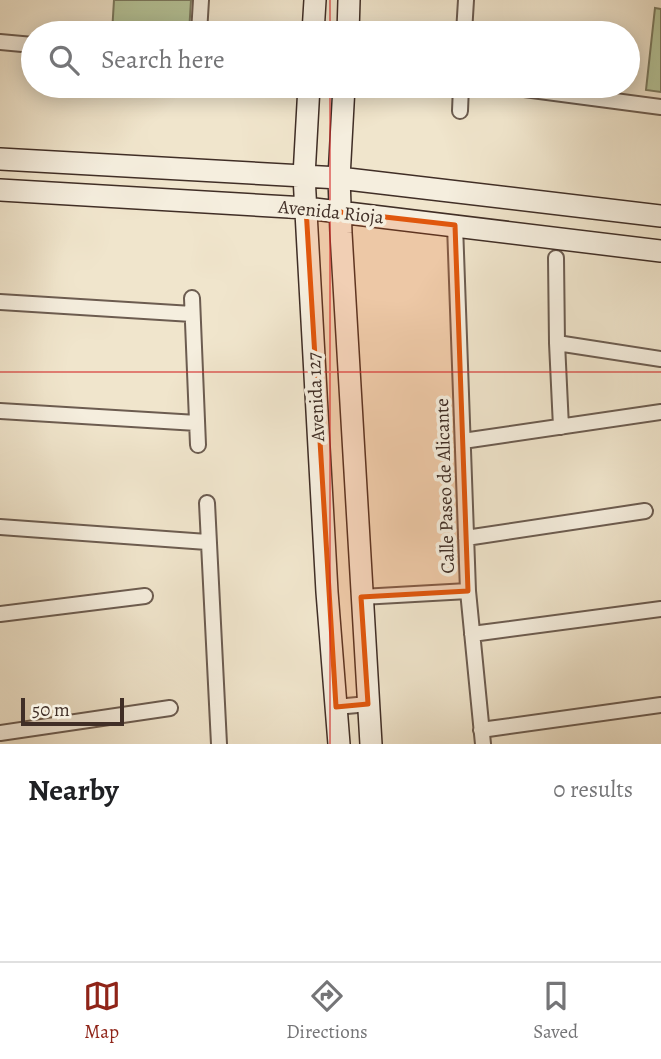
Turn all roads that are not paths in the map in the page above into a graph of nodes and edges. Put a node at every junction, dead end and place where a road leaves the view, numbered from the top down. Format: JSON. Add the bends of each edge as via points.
{"nodes":[{"id":1,"x":201,"y":0,"type":"edge"},
{"id":2,"x":315,"y":0,"type":"edge"},
{"id":3,"x":349,"y":0,"type":"edge"},
{"id":4,"x":466,"y":0,"type":"edge"},
{"id":5,"x":200,"y":21,"type":"edge"},
{"id":6,"x":314,"y":21,"type":"edge"},
{"id":7,"x":348,"y":21,"type":"edge"},
{"id":8,"x":465,"y":21,"type":"edge"},
{"id":9,"x":0,"y":42,"type":"edge"},
{"id":10,"x":21,"y":44,"type":"edge"},
{"id":11,"x":308,"y":98,"type":"edge"},
{"id":12,"x":343,"y":98,"type":"edge"},
{"id":13,"x":461,"y":98,"type":"edge"},
{"id":14,"x":592,"y":98,"type":"edge"},
{"id":15,"x":661,"y":107,"type":"edge"},
{"id":16,"x":460,"y":111,"type":"dead end"},
{"id":17,"x":0,"y":159,"type":"edge"},
{"id":18,"x":304,"y":176,"type":"junction"},
{"id":19,"x":339,"y":178,"type":"junction"},
{"id":20,"x":0,"y":190,"type":"edge"},
{"id":21,"x":560,"y":204,"type":"junction"},
{"id":22,"x":306,"y":208,"type":"junction"},
{"id":23,"x":340,"y":212,"type":"junction"},
{"id":24,"x":661,"y":216,"type":"edge"},
{"id":25,"x":455,"y":225,"type":"junction"},
{"id":26,"x":556,"y":248,"type":"junction"},
{"id":27,"x":661,"y":251,"type":"edge"},
{"id":28,"x":192,"y":298,"type":"dead end"},
{"id":29,"x":0,"y":302,"type":"edge"},
{"id":30,"x":192,"y":314,"type":"junction"},
{"id":31,"x":557,"y":343,"type":"junction"},
{"id":32,"x":661,"y":359,"type":"edge"},
{"id":33,"x":0,"y":411,"type":"edge"},
{"id":34,"x":661,"y":412,"type":"edge"},
{"id":35,"x":197,"y":423,"type":"junction"},
{"id":36,"x":561,"y":426,"type":"junction"},
{"id":37,"x":463,"y":440,"type":"junction"},
{"id":38,"x":198,"y":445,"type":"dead end"},
{"id":39,"x":207,"y":503,"type":"dead end"},
{"id":40,"x":645,"y":512,"type":"dead end"},
{"id":41,"x":0,"y":527,"type":"edge"},
{"id":42,"x":466,"y":538,"type":"junction"},
{"id":43,"x":207,"y":542,"type":"junction"},
{"id":44,"x":468,"y":590,"type":"junction"},
{"id":45,"x":145,"y":596,"type":"dead end"},
{"id":46,"x":361,"y":597,"type":"junction"},
{"id":47,"x":661,"y":609,"type":"edge"},
{"id":48,"x":0,"y":614,"type":"edge"},
{"id":49,"x":472,"y":634,"type":"junction"},
{"id":50,"x":368,"y":704,"type":"junction"},
{"id":51,"x":661,"y":705,"type":"edge"},
{"id":52,"x":336,"y":707,"type":"junction"},
{"id":53,"x":170,"y":709,"type":"dead end"},
{"id":54,"x":0,"y":733,"type":"edge"},
{"id":55,"x":482,"y":737,"type":"edge"},
{"id":56,"x":219,"y":744,"type":"edge"},
{"id":57,"x":339,"y":744,"type":"edge"},
{"id":58,"x":371,"y":744,"type":"edge"}],
"edges":[{"from":1,"to":5,"type":"street"},
{"from":2,"to":6,"type":"main road"},
{"from":3,"to":7,"type":"main road"},
{"from":4,"to":8,"type":"street"},
{"from":9,"to":10,"type":"street"},
{"from":11,"to":18,"type":"main road","name":"Avenida 127"},
{"from":12,"to":19,"type":"main road","name":"Avenida 127"},
{"from":13,"to":16,"type":"street"},
{"from":14,"to":15,"type":"street"},
{"from":17,"to":18,"type":"main road","name":"Avenida Rioja"},
{"from":18,"to":19,"type":"main road","name":"Avenida Rioja"},
{"from":18,"to":22,"type":"main road","name":"Avenida 127"},
{"from":19,"to":21,"type":"main road","name":"Avenida Rioja"},
{"from":19,"to":23,"type":"main road","name":"Avenida 127"},
{"from":20,"to":22,"type":"main road","name":"Avenida Rioja"},
{"from":21,"to":24,"type":"main road","name":"Avenida Rioja"},
{"from":21,"to":26,"type":"main road"},
{"from":22,"to":23,"type":"main road","name":"Avenida Rioja"},
{"from":22,"to":52,"type":"main road","name":"Avenida 127"},
{"from":23,"to":25,"type":"main road","name":"Avenida Rioja"},
{"from":23,"to":46,"type":"main road","name":"Avenida 127"},
{"from":25,"to":26,"type":"main road","name":"Avenida Rioja"},
{"from":25,"to":37,"type":"street","name":"Calle Paseo de Alicante"},
{"from":26,"to":27,"type":"main road","name":"Avenida Rioja"},
{"from":26,"to":31,"type":"street"},
{"from":28,"to":30,"type":"street"},
{"from":29,"to":30,"type":"street"},
{"from":30,"to":35,"type":"street"},
{"from":31,"to":32,"type":"street"},
{"from":31,"to":36,"type":"street"},
{"from":33,"to":35,"type":"street"},
{"from":34,"to":36,"type":"street"},
{"from":35,"to":38,"type":"street"},
{"from":36,"to":37,"type":"street"},
{"from":37,"to":42,"type":"street","name":"Calle Paseo de Alicante"},
{"from":39,"to":43,"type":"street"},
{"from":40,"to":42,"type":"street"},
{"from":41,"to":43,"type":"street"},
{"from":42,"to":44,"type":"street","name":"Calle Paseo de Alicante"},
{"from":43,"to":56,"type":"street"},
{"from":44,"to":46,"type":"street"},
{"from":44,"to":49,"type":"street","name":"Calle Paseo de Alicante"},
{"from":45,"to":48,"type":"street"},
{"from":46,"to":50,"type":"main road","name":"Avenida 127"},
{"from":47,"to":49,"type":"street"},
{"from":49,"to":55,"type":"street","name":"Calle Paseo de Alicante"},
{"from":50,"to":52,"type":"street"},
{"from":50,"to":58,"type":"main road","name":"Avenida 127"},
{"from":51,"to":55,"type":"street"},
{"from":52,"to":57,"type":"main road","name":"Avenida 127"},
{"from":53,"to":54,"type":"street"}]}
